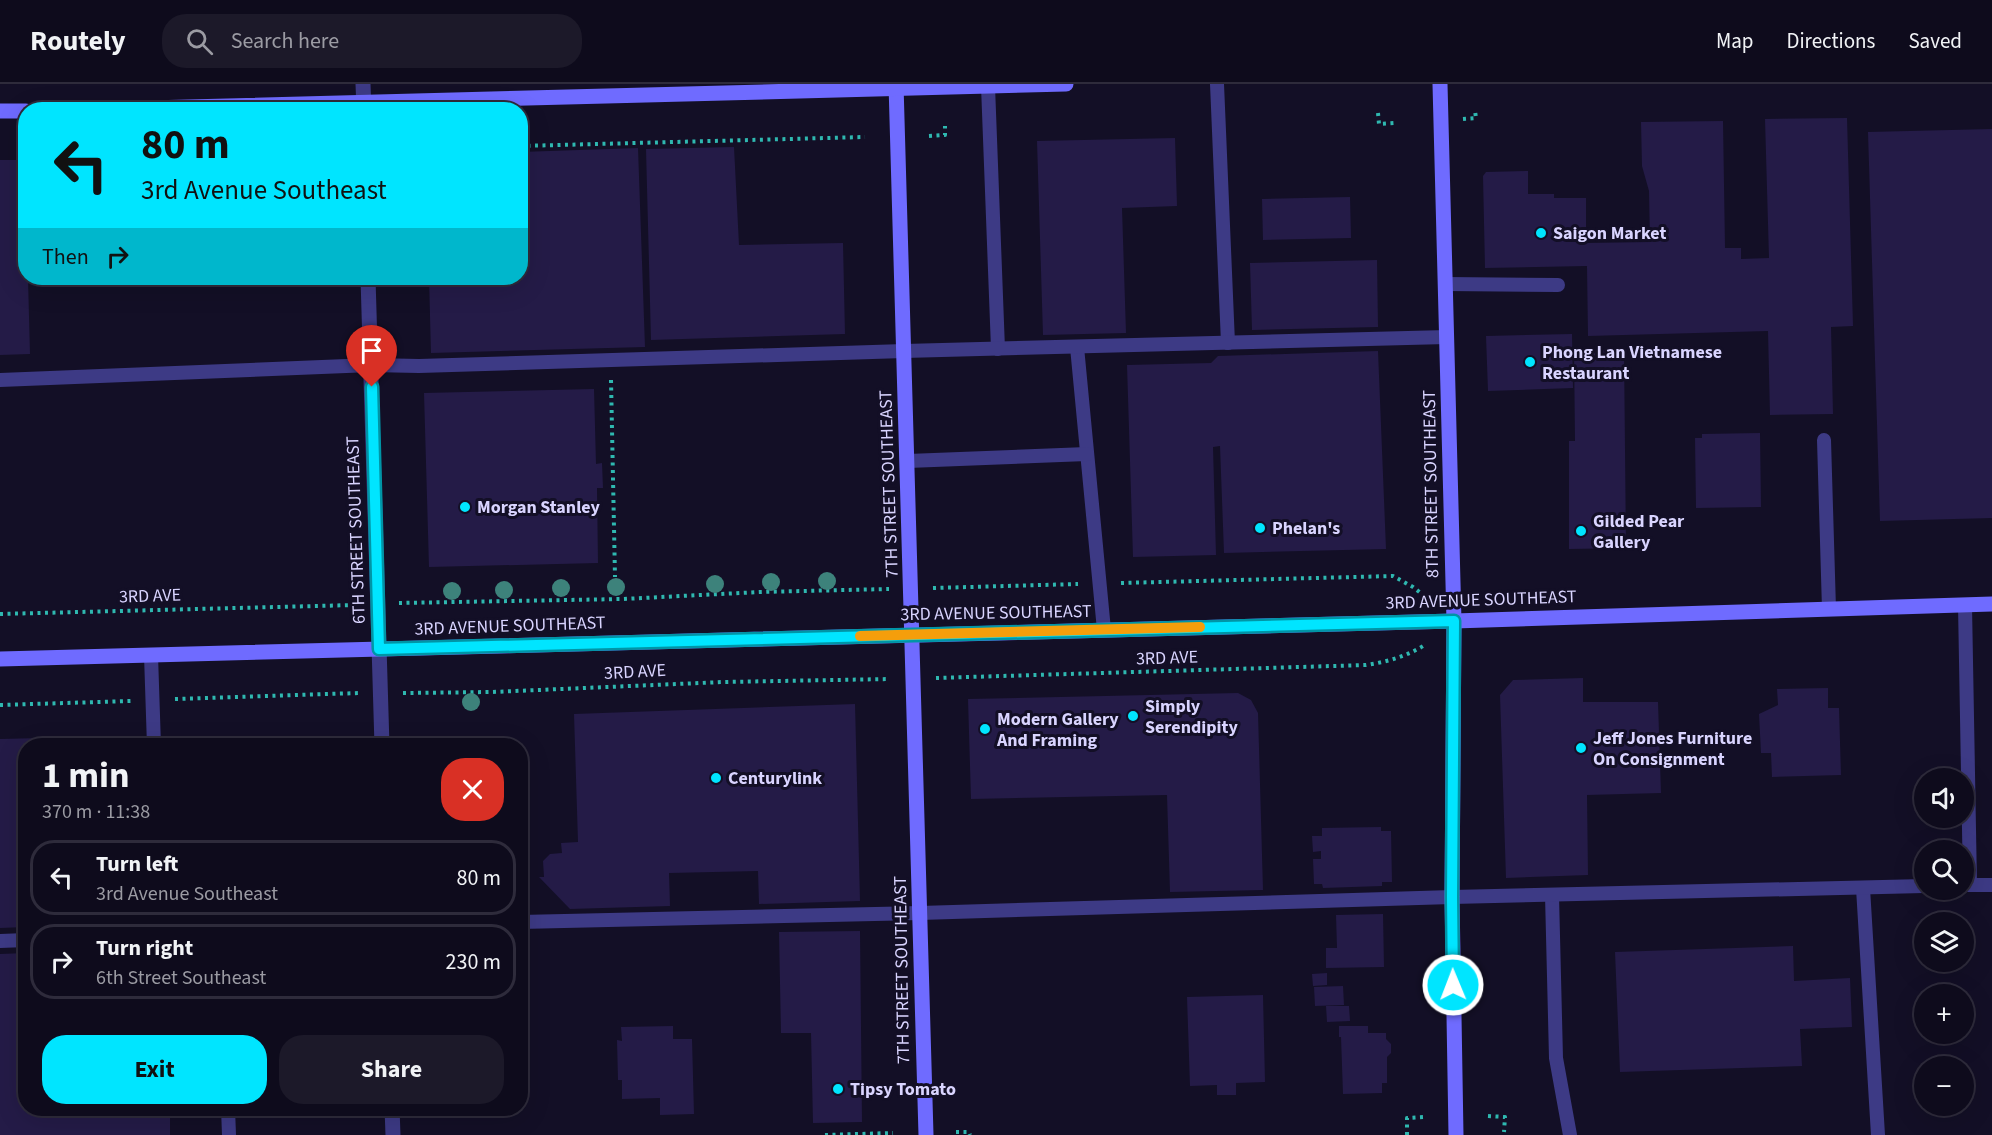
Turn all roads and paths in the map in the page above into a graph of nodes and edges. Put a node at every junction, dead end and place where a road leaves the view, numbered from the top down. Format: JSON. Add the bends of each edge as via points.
{"nodes":[{"id":1,"x":363,"y":84,"type":"edge"},
{"id":2,"x":1066,"y":84,"type":"edge"},
{"id":3,"x":1217,"y":84,"type":"edge"},
{"id":4,"x":1440,"y":84,"type":"edge"},
{"id":5,"x":988,"y":86,"type":"junction"},
{"id":6,"x":896,"y":87,"type":"edge"},
{"id":7,"x":363,"y":102,"type":"edge"},
{"id":8,"x":475,"y":102,"type":"edge"},
{"id":9,"x":0,"y":111,"type":"edge"},
{"id":10,"x":18,"y":111,"type":"edge"},
{"id":11,"x":1475,"y":111,"type":"dead end"},
{"id":12,"x":1378,"y":113,"type":"dead end"},
{"id":13,"x":1462,"y":119,"type":"dead end"},
{"id":14,"x":1395,"y":123,"type":"dead end"},
{"id":15,"x":945,"y":126,"type":"dead end"},
{"id":16,"x":929,"y":136,"type":"dead end"},
{"id":17,"x":865,"y":137,"type":"dead end"},
{"id":18,"x":528,"y":146,"type":"edge"},
{"id":19,"x":1445,"y":284,"type":"junction"},
{"id":20,"x":368,"y":285,"type":"edge"},
{"id":21,"x":1558,"y":285,"type":"dead end"},
{"id":22,"x":1447,"y":337,"type":"junction"},
{"id":23,"x":1228,"y":343,"type":"junction"},
{"id":24,"x":1077,"y":347,"type":"junction"},
{"id":25,"x":998,"y":349,"type":"junction"},
{"id":26,"x":904,"y":351,"type":"junction"},
{"id":27,"x":610,"y":360,"type":"junction"},
{"id":28,"x":371,"y":365,"type":"junction"},
{"id":29,"x":0,"y":380,"type":"edge"},
{"id":30,"x":1824,"y":440,"type":"dead end"},
{"id":31,"x":1087,"y":454,"type":"junction"},
{"id":32,"x":908,"y":461,"type":"junction"},
{"id":33,"x":615,"y":577,"type":"dead end"},
{"id":34,"x":1401,"y":579,"type":"dead end"},
{"id":35,"x":1100,"y":584,"type":"junction"},
{"id":36,"x":969,"y":587,"type":"dead end"},
{"id":37,"x":865,"y":590,"type":"dead end"},
{"id":38,"x":436,"y":601,"type":"dead end"},
{"id":39,"x":1992,"y":604,"type":"edge"},
{"id":40,"x":337,"y":605,"type":"dead end"},
{"id":41,"x":1965,"y":605,"type":"junction"},
{"id":42,"x":1829,"y":609,"type":"junction"},
{"id":43,"x":0,"y":614,"type":"edge"},
{"id":44,"x":1454,"y":621,"type":"junction"},
{"id":45,"x":1104,"y":630,"type":"junction"},
{"id":46,"x":913,"y":635,"type":"junction"},
{"id":47,"x":379,"y":649,"type":"junction"},
{"id":48,"x":151,"y":655,"type":"junction"},
{"id":49,"x":0,"y":659,"type":"edge"},
{"id":50,"x":1386,"y":662,"type":"dead end"},
{"id":51,"x":948,"y":678,"type":"dead end"},
{"id":52,"x":850,"y":680,"type":"dead end"},
{"id":53,"x":421,"y":693,"type":"dead end"},
{"id":54,"x":154,"y":738,"type":"edge"},
{"id":55,"x":382,"y":738,"type":"edge"},
{"id":56,"x":1967,"y":840,"type":"edge"},
{"id":57,"x":1974,"y":885,"type":"edge"},
{"id":58,"x":1992,"y":885,"type":"edge"},
{"id":59,"x":1914,"y":886,"type":"edge"},
{"id":60,"x":1863,"y":888,"type":"junction"},
{"id":61,"x":1552,"y":895,"type":"junction"},
{"id":62,"x":1452,"y":897,"type":"junction"},
{"id":63,"x":920,"y":914,"type":"junction"},
{"id":64,"x":528,"y":922,"type":"edge"},
{"id":65,"x":18,"y":940,"type":"edge"},
{"id":66,"x":0,"y":941,"type":"edge"},
{"id":67,"x":228,"y":1116,"type":"edge"},
{"id":68,"x":392,"y":1116,"type":"edge"},
{"id":69,"x":1488,"y":1116,"type":"dead end"},
{"id":70,"x":1424,"y":1117,"type":"dead end"},
{"id":71,"x":1504,"y":1131,"type":"dead end"},
{"id":72,"x":956,"y":1132,"type":"dead end"},
{"id":73,"x":893,"y":1133,"type":"dead end"},
{"id":74,"x":229,"y":1135,"type":"edge"},
{"id":75,"x":393,"y":1135,"type":"edge"},
{"id":76,"x":825,"y":1135,"type":"edge"},
{"id":77,"x":926,"y":1135,"type":"edge"},
{"id":78,"x":970,"y":1135,"type":"edge"},
{"id":79,"x":1407,"y":1135,"type":"edge"},
{"id":80,"x":1456,"y":1135,"type":"edge"},
{"id":81,"x":1570,"y":1135,"type":"edge"},
{"id":82,"x":1878,"y":1135,"type":"edge"}],
"edges":[{"from":1,"to":7,"type":"street"},
{"from":2,"to":5,"type":"main road"},
{"from":3,"to":23,"type":"lane"},
{"from":4,"to":19,"type":"main road","name":"8TH STREET SOUTHEAST"},
{"from":5,"to":6,"type":"main road"},
{"from":5,"to":25,"type":"lane"},
{"from":6,"to":8,"type":"main road"},
{"from":6,"to":26,"type":"main road","name":"7TH STREET SOUTHEAST"},
{"from":9,"to":10,"type":"main road"},
{"from":11,"to":13,"type":"path","via":[[1476,118]]},
{"from":12,"to":14,"type":"path","via":[[1378,124]]},
{"from":15,"to":16,"type":"path","via":[[945,135]]},
{"from":17,"to":18,"type":"path"},
{"from":19,"to":21,"type":"lane"},
{"from":19,"to":22,"type":"main road","name":"8TH STREET SOUTHEAST"},
{"from":20,"to":28,"type":"street","name":"6TH STREET SOUTHEAST"},
{"from":22,"to":23,"type":"lane"},
{"from":22,"to":44,"type":"main road","name":"8TH STREET SOUTHEAST"},
{"from":23,"to":24,"type":"lane"},
{"from":24,"to":25,"type":"lane"},
{"from":24,"to":31,"type":"lane"},
{"from":25,"to":26,"type":"lane"},
{"from":26,"to":27,"type":"lane"},
{"from":26,"to":32,"type":"main road","name":"7TH STREET SOUTHEAST"},
{"from":27,"to":28,"type":"lane"},
{"from":27,"to":33,"type":"path"},
{"from":28,"to":29,"type":"lane"},
{"from":28,"to":47,"type":"street","name":"6TH STREET SOUTHEAST"},
{"from":30,"to":42,"type":"lane"},
{"from":31,"to":32,"type":"lane"},
{"from":31,"to":35,"type":"lane"},
{"from":32,"to":46,"type":"main road","name":"7TH STREET SOUTHEAST"},
{"from":34,"to":35,"type":"path","via":[[1394,576]]},
{"from":35,"to":36,"type":"path"},
{"from":35,"to":45,"type":"lane"},
{"from":37,"to":38,"type":"path"},
{"from":39,"to":41,"type":"main road","name":"3RD AVENUE SOUTHEAST"},
{"from":40,"to":43,"type":"path","name":"3RD AVE"},
{"from":41,"to":42,"type":"main road","name":"3RD AVENUE SOUTHEAST"},
{"from":41,"to":56,"type":"lane"},
{"from":42,"to":44,"type":"main road","name":"3RD AVENUE SOUTHEAST"},
{"from":44,"to":45,"type":"main road","name":"3RD AVENUE SOUTHEAST"},
{"from":44,"to":62,"type":"main road","name":"8TH STREET SOUTHEAST"},
{"from":45,"to":46,"type":"main road","name":"3RD AVENUE SOUTHEAST"},
{"from":46,"to":47,"type":"main road","name":"3RD AVENUE SOUTHEAST"},
{"from":46,"to":63,"type":"main road","name":"7TH STREET SOUTHEAST"},
{"from":47,"to":48,"type":"main road","name":"3RD AVENUE SOUTHEAST"},
{"from":47,"to":55,"type":"street","name":"6TH STREET SOUTHEAST"},
{"from":48,"to":49,"type":"main road","name":"3RD AVENUE SOUTHEAST"},
{"from":48,"to":54,"type":"lane"},
{"from":50,"to":51,"type":"path","name":"3RD AVE"},
{"from":52,"to":53,"type":"path","name":"3RD AVE"},
{"from":57,"to":58,"type":"lane"},
{"from":59,"to":60,"type":"lane"},
{"from":60,"to":61,"type":"lane"},
{"from":60,"to":82,"type":"lane"},
{"from":61,"to":62,"type":"lane"},
{"from":61,"to":81,"type":"lane","via":[[1556,1058]]},
{"from":62,"to":63,"type":"lane"},
{"from":62,"to":80,"type":"main road","name":"8TH STREET SOUTHEAST"},
{"from":63,"to":64,"type":"lane"},
{"from":63,"to":77,"type":"main road","name":"7TH STREET SOUTHEAST"},
{"from":65,"to":66,"type":"lane"},
{"from":67,"to":74,"type":"lane"},
{"from":68,"to":75,"type":"street"},
{"from":69,"to":71,"type":"path","via":[[1505,1117]]},
{"from":70,"to":79,"type":"path","via":[[1407,1118]]},
{"from":72,"to":78,"type":"path"},
{"from":73,"to":76,"type":"path"}]}
